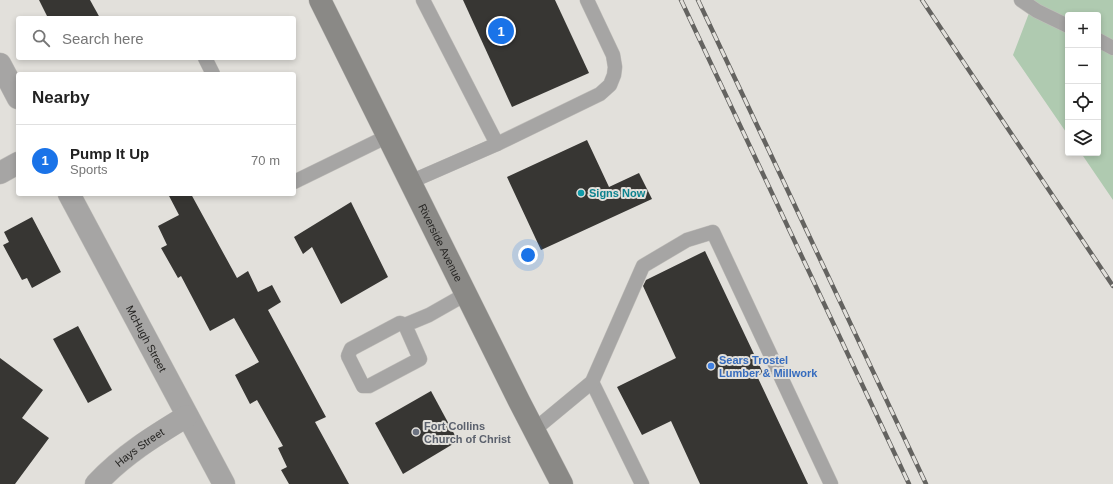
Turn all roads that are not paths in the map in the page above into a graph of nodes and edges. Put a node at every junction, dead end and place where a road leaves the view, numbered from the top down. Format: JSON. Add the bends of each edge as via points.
{"nodes":[{"id":1,"x":320,"y":0,"type":"edge"},
{"id":2,"x":422,"y":0,"type":"edge"},
{"id":3,"x":587,"y":0,"type":"edge"},
{"id":4,"x":1021,"y":0,"type":"edge"},
{"id":5,"x":1065,"y":25,"type":"edge"},
{"id":6,"x":1101,"y":42,"type":"edge"},
{"id":7,"x":1113,"y":48,"type":"edge"},
{"id":8,"x":206,"y":60,"type":"edge"},
{"id":9,"x":0,"y":64,"type":"edge"},
{"id":10,"x":212,"y":72,"type":"edge"},
{"id":11,"x":16,"y":94,"type":"edge"},
{"id":12,"x":388,"y":136,"type":"junction"},
{"id":13,"x":496,"y":144,"type":"junction"},
{"id":14,"x":16,"y":164,"type":"edge"},
{"id":15,"x":0,"y":173,"type":"edge"},
{"id":16,"x":296,"y":181,"type":"edge"},
{"id":17,"x":410,"y":182,"type":"junction"},
{"id":18,"x":70,"y":196,"type":"edge"},
{"id":19,"x":466,"y":294,"type":"junction"},
{"id":20,"x":405,"y":325,"type":"junction"},
{"id":21,"x":592,"y":382,"type":"junction"},
{"id":22,"x":187,"y":416,"type":"junction"},
{"id":23,"x":534,"y":430,"type":"junction"},
{"id":24,"x":96,"y":484,"type":"edge"},
{"id":25,"x":224,"y":484,"type":"edge"},
{"id":26,"x":561,"y":484,"type":"edge"},
{"id":27,"x":642,"y":484,"type":"edge"},
{"id":28,"x":831,"y":484,"type":"edge"}],
"edges":[{"from":1,"to":12,"type":"main road","name":"Riverside Avenue"},
{"from":2,"to":13,"type":"lane"},
{"from":3,"to":13,"type":"lane","via":[[613,55],[615,66],[610,85],[600,94]]},
{"from":4,"to":5,"type":"lane"},
{"from":6,"to":7,"type":"lane"},
{"from":8,"to":10,"type":"lane"},
{"from":9,"to":11,"type":"street"},
{"from":12,"to":16,"type":"lane"},
{"from":12,"to":17,"type":"main road","name":"Riverside Avenue"},
{"from":13,"to":17,"type":"lane"},
{"from":14,"to":15,"type":"street"},
{"from":17,"to":19,"type":"main road","name":"Riverside Avenue"},
{"from":18,"to":22,"type":"street","name":"McHugh Street"},
{"from":19,"to":20,"type":"lane"},
{"from":19,"to":23,"type":"main road","name":"Riverside Avenue"},
{"from":20,"to":20,"type":"lane","via":[[420,359],[369,386],[363,386],[348,356],[351,349],[400,323]]},
{"from":21,"to":23,"type":"lane"},
{"from":21,"to":27,"type":"lane"},
{"from":21,"to":28,"type":"lane","via":[[643,266],[687,240],[713,232]]},
{"from":22,"to":24,"type":"street","name":"Hays Street","via":[[138,446]]},
{"from":22,"to":25,"type":"street","name":"McHugh Street"},
{"from":23,"to":26,"type":"main road","name":"Riverside Avenue"}]}
